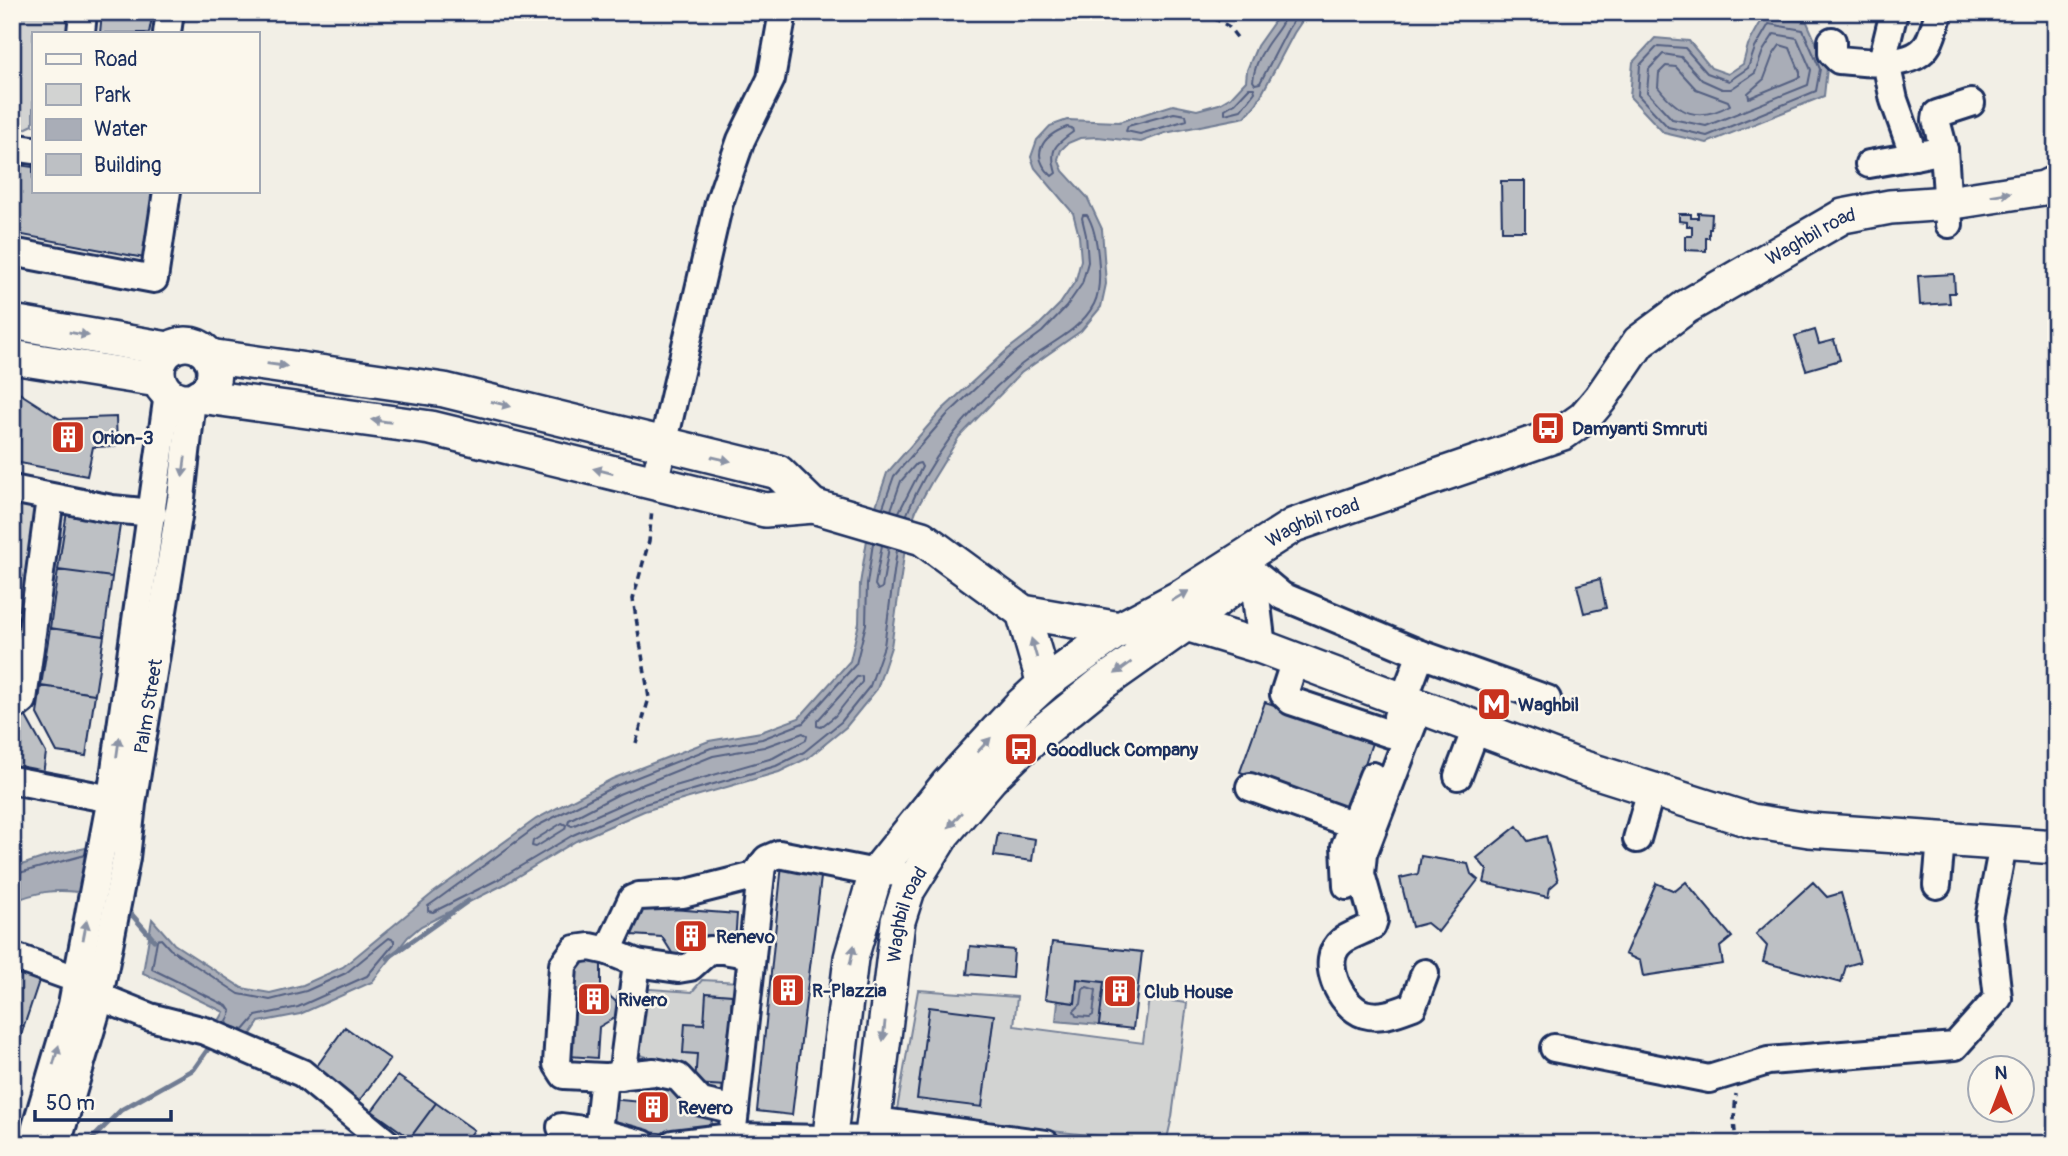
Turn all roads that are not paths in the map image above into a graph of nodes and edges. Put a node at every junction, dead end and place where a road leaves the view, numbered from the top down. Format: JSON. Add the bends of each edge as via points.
{"nodes":[{"id":1,"x":83,"y":12,"type":"edge"},
{"id":2,"x":170,"y":12,"type":"edge"},
{"id":3,"x":783,"y":12,"type":"edge"},
{"id":4,"x":1894,"y":12,"type":"edge"},
{"id":5,"x":1939,"y":12,"type":"edge"},
{"id":6,"x":81,"y":32,"type":"edge"},
{"id":7,"x":167,"y":32,"type":"edge"},
{"id":8,"x":1832,"y":41,"type":"dead end"},
{"id":9,"x":1886,"y":63,"type":"junction"},
{"id":10,"x":1971,"y":103,"type":"dead end"},
{"id":11,"x":12,"y":147,"type":"edge"},
{"id":12,"x":32,"y":150,"type":"edge"},
{"id":13,"x":1944,"y":150,"type":"junction"},
{"id":14,"x":1914,"y":156,"type":"junction"},
{"id":15,"x":1870,"y":164,"type":"dead end"},
{"id":16,"x":167,"y":192,"type":"edge"},
{"id":17,"x":2051,"y":194,"type":"edge"},
{"id":18,"x":1948,"y":214,"type":"junction"},
{"id":19,"x":12,"y":252,"type":"edge"},
{"id":20,"x":12,"y":322,"type":"edge"},
{"id":21,"x":12,"y":356,"type":"edge"},
{"id":22,"x":177,"y":384,"type":"junction"},
{"id":23,"x":662,"y":445,"type":"junction"},
{"id":24,"x":654,"y":484,"type":"junction"},
{"id":25,"x":12,"y":489,"type":"edge"},
{"id":26,"x":50,"y":498,"type":"junction"},
{"id":27,"x":813,"y":506,"type":"junction"},
{"id":28,"x":153,"y":513,"type":"junction"},
{"id":29,"x":1247,"y":564,"type":"junction"},
{"id":30,"x":1023,"y":612,"type":"junction"},
{"id":31,"x":1120,"y":629,"type":"junction"},
{"id":32,"x":1175,"y":631,"type":"junction"},
{"id":33,"x":1262,"y":647,"type":"junction"},
{"id":34,"x":1421,"y":654,"type":"junction"},
{"id":35,"x":1295,"y":660,"type":"junction"},
{"id":36,"x":1038,"y":689,"type":"junction"},
{"id":37,"x":1546,"y":699,"type":"dead end"},
{"id":38,"x":12,"y":703,"type":"edge"},
{"id":39,"x":1411,"y":705,"type":"junction"},
{"id":40,"x":1055,"y":721,"type":"junction"},
{"id":41,"x":1476,"y":729,"type":"junction"},
{"id":42,"x":1390,"y":734,"type":"junction"},
{"id":43,"x":1458,"y":776,"type":"dead end"},
{"id":44,"x":12,"y":780,"type":"edge"},
{"id":45,"x":1250,"y":787,"type":"dead end"},
{"id":46,"x":1651,"y":790,"type":"junction"},
{"id":47,"x":121,"y":801,"type":"junction"},
{"id":48,"x":1354,"y":825,"type":"junction"},
{"id":49,"x":1637,"y":839,"type":"dead end"},
{"id":50,"x":1941,"y":839,"type":"junction"},
{"id":51,"x":2003,"y":845,"type":"junction"},
{"id":52,"x":2056,"y":847,"type":"edge"},
{"id":53,"x":762,"y":865,"type":"junction"},
{"id":54,"x":919,"y":872,"type":"junction"},
{"id":55,"x":876,"y":873,"type":"junction"},
{"id":56,"x":1937,"y":885,"type":"dead end"},
{"id":57,"x":1347,"y":891,"type":"dead end"},
{"id":58,"x":608,"y":951,"type":"junction"},
{"id":59,"x":752,"y":955,"type":"junction"},
{"id":60,"x":12,"y":956,"type":"edge"},
{"id":61,"x":637,"y":963,"type":"junction"},
{"id":62,"x":1426,"y":973,"type":"dead end"},
{"id":63,"x":85,"y":998,"type":"junction"},
{"id":64,"x":1554,"y":1048,"type":"dead end"},
{"id":65,"x":613,"y":1077,"type":"junction"},
{"id":66,"x":735,"y":1110,"type":"junction"},
{"id":67,"x":561,"y":1127,"type":"dead end"},
{"id":68,"x":597,"y":1132,"type":"junction"},
{"id":69,"x":872,"y":1135,"type":"edge"},
{"id":70,"x":732,"y":1137,"type":"junction"},
{"id":71,"x":829,"y":1142,"type":"edge"},
{"id":72,"x":30,"y":1144,"type":"edge"},
{"id":73,"x":57,"y":1144,"type":"edge"},
{"id":74,"x":388,"y":1144,"type":"edge"},
{"id":75,"x":643,"y":1144,"type":"edge"},
{"id":76,"x":673,"y":1144,"type":"edge"},
{"id":77,"x":1046,"y":1144,"type":"edge"}],
"edges":[{"from":1,"to":6,"type":"street"},
{"from":2,"to":7,"type":"street"},
{"from":3,"to":23,"type":"street","via":[[771,79],[741,140],[719,203]]},
{"from":4,"to":9,"type":"street","via":[[1884,53]]},
{"from":5,"to":9,"type":"street","via":[[1927,45],[1914,57]]},
{"from":8,"to":9,"type":"street","via":[[1832,53],[1839,60]]},
{"from":9,"to":14,"type":"street"},
{"from":10,"to":13,"type":"street","via":[[1937,114]]},
{"from":11,"to":12,"type":"street"},
{"from":13,"to":14,"type":"street"},
{"from":13,"to":18,"type":"street"},
{"from":14,"to":15,"type":"street"},
{"from":16,"to":19,"type":"street","via":[[154,279]]},
{"from":17,"to":18,"type":"main road","name":"Waghbil road","via":[[2028,213]]},
{"from":18,"to":29,"type":"main road","name":"Waghbil road","via":[[1902,225],[1844,227],[1830,243],[1733,291],[1681,335],[1656,342],[1651,361],[1576,450],[1558,446],[1549,461],[1500,465],[1330,523],[1301,544]]},
{"from":20,"to":22,"type":"main road","one_way":true},
{"from":21,"to":22,"type":"main road"},
{"from":22,"to":23,"type":"main road","one_way":true,"via":[[180,344],[195,344],[209,356],[444,390]]},
{"from":24,"to":22,"type":"main road","one_way":true,"via":[[431,428]]},
{"from":22,"to":28,"type":"street"},
{"from":22,"to":47,"type":"street","name":"Palm Street","one_way":true,"via":[[181,498]]},
{"from":23,"to":24,"type":"street"},
{"from":23,"to":27,"type":"main road","one_way":true,"via":[[778,472]]},
{"from":24,"to":27,"type":"main road","via":[[765,510]]},
{"from":25,"to":26,"type":"street"},
{"from":26,"to":28,"type":"street"},
{"from":26,"to":38,"type":"street","via":[[23,700]]},
{"from":27,"to":30,"type":"main road","via":[[922,538]]},
{"from":47,"to":28,"type":"street","one_way":true},
{"from":31,"to":29,"type":"main road","name":"Waghbil road","one_way":true},
{"from":29,"to":32,"type":"main road","name":"Waghbil road"},
{"from":29,"to":33,"type":"street"},
{"from":29,"to":34,"type":"street","via":[[1282,596]]},
{"from":30,"to":31,"type":"main road"},
{"from":36,"to":30,"type":"main road","one_way":true},
{"from":31,"to":32,"type":"main road"},
{"from":31,"to":36,"type":"main road","name":"Waghbil road"},
{"from":32,"to":33,"type":"main road"},
{"from":32,"to":40,"type":"main road","name":"Waghbil road","one_way":true},
{"from":33,"to":35,"type":"main road"},
{"from":34,"to":37,"type":"street"},
{"from":34,"to":39,"type":"street"},
{"from":35,"to":39,"type":"main road"},
{"from":35,"to":42,"type":"street","via":[[1284,694],[1291,701]]},
{"from":36,"to":40,"type":"main road"},
{"from":55,"to":36,"type":"main road","name":"Waghbil road","one_way":true,"via":[[947,785]]},
{"from":39,"to":41,"type":"main road"},
{"from":39,"to":42,"type":"street"},
{"from":39,"to":62,"type":"street","via":[[1363,854],[1361,874],[1374,920],[1372,926],[1336,948],[1334,978],[1352,1008],[1384,1016],[1413,1006]]},
{"from":40,"to":54,"type":"main road","name":"Waghbil road","one_way":true,"via":[[991,778],[943,834]]},
{"from":41,"to":43,"type":"street"},
{"from":41,"to":46,"type":"main road"},
{"from":42,"to":48,"type":"street"},
{"from":44,"to":47,"type":"street"},
{"from":45,"to":48,"type":"street"},
{"from":46,"to":49,"type":"street"},
{"from":46,"to":50,"type":"main road","via":[[1752,821],[1809,830]]},
{"from":63,"to":47,"type":"street","one_way":true,"via":[[96,872]]},
{"from":47,"to":63,"type":"street","name":"Palm Street","via":[[126,859],[110,938]]},
{"from":48,"to":57,"type":"street","via":[[1345,846]]},
{"from":50,"to":51,"type":"main road"},
{"from":50,"to":56,"type":"street"},
{"from":51,"to":52,"type":"main road"},
{"from":51,"to":64,"type":"street","via":[[1989,919],[1998,998],[1955,1046],[1768,1061],[1709,1079]]},
{"from":53,"to":55,"type":"street","via":[[779,854]]},
{"from":53,"to":58,"type":"street","via":[[754,876],[683,894],[632,899]]},
{"from":53,"to":59,"type":"street"},
{"from":54,"to":55,"type":"street"},
{"from":54,"to":69,"type":"main road","name":"Waghbil road","one_way":true,"via":[[898,921]]},
{"from":71,"to":55,"type":"main road","name":"Waghbil road","one_way":true,"via":[[851,958]]},
{"from":58,"to":61,"type":"street"},
{"from":58,"to":65,"type":"street","via":[[575,949],[563,965],[557,1063],[564,1075]]},
{"from":59,"to":61,"type":"street","via":[[709,950],[690,967],[678,969]]},
{"from":59,"to":66,"type":"street"},
{"from":60,"to":63,"type":"street"},
{"from":61,"to":65,"type":"street"},
{"from":72,"to":63,"type":"street","name":"Palm Street","one_way":true},
{"from":63,"to":73,"type":"street"},
{"from":63,"to":74,"type":"street","via":[[205,1031],[302,1073]]},
{"from":65,"to":66,"type":"street","via":[[654,1072],[678,1076],[701,1102]]},
{"from":65,"to":68,"type":"street"},
{"from":66,"to":70,"type":"street"},
{"from":67,"to":68,"type":"street"},
{"from":68,"to":75,"type":"street"},
{"from":69,"to":71,"type":"street"},
{"from":69,"to":77,"type":"street"},
{"from":70,"to":71,"type":"street"},
{"from":70,"to":76,"type":"street"}]}
